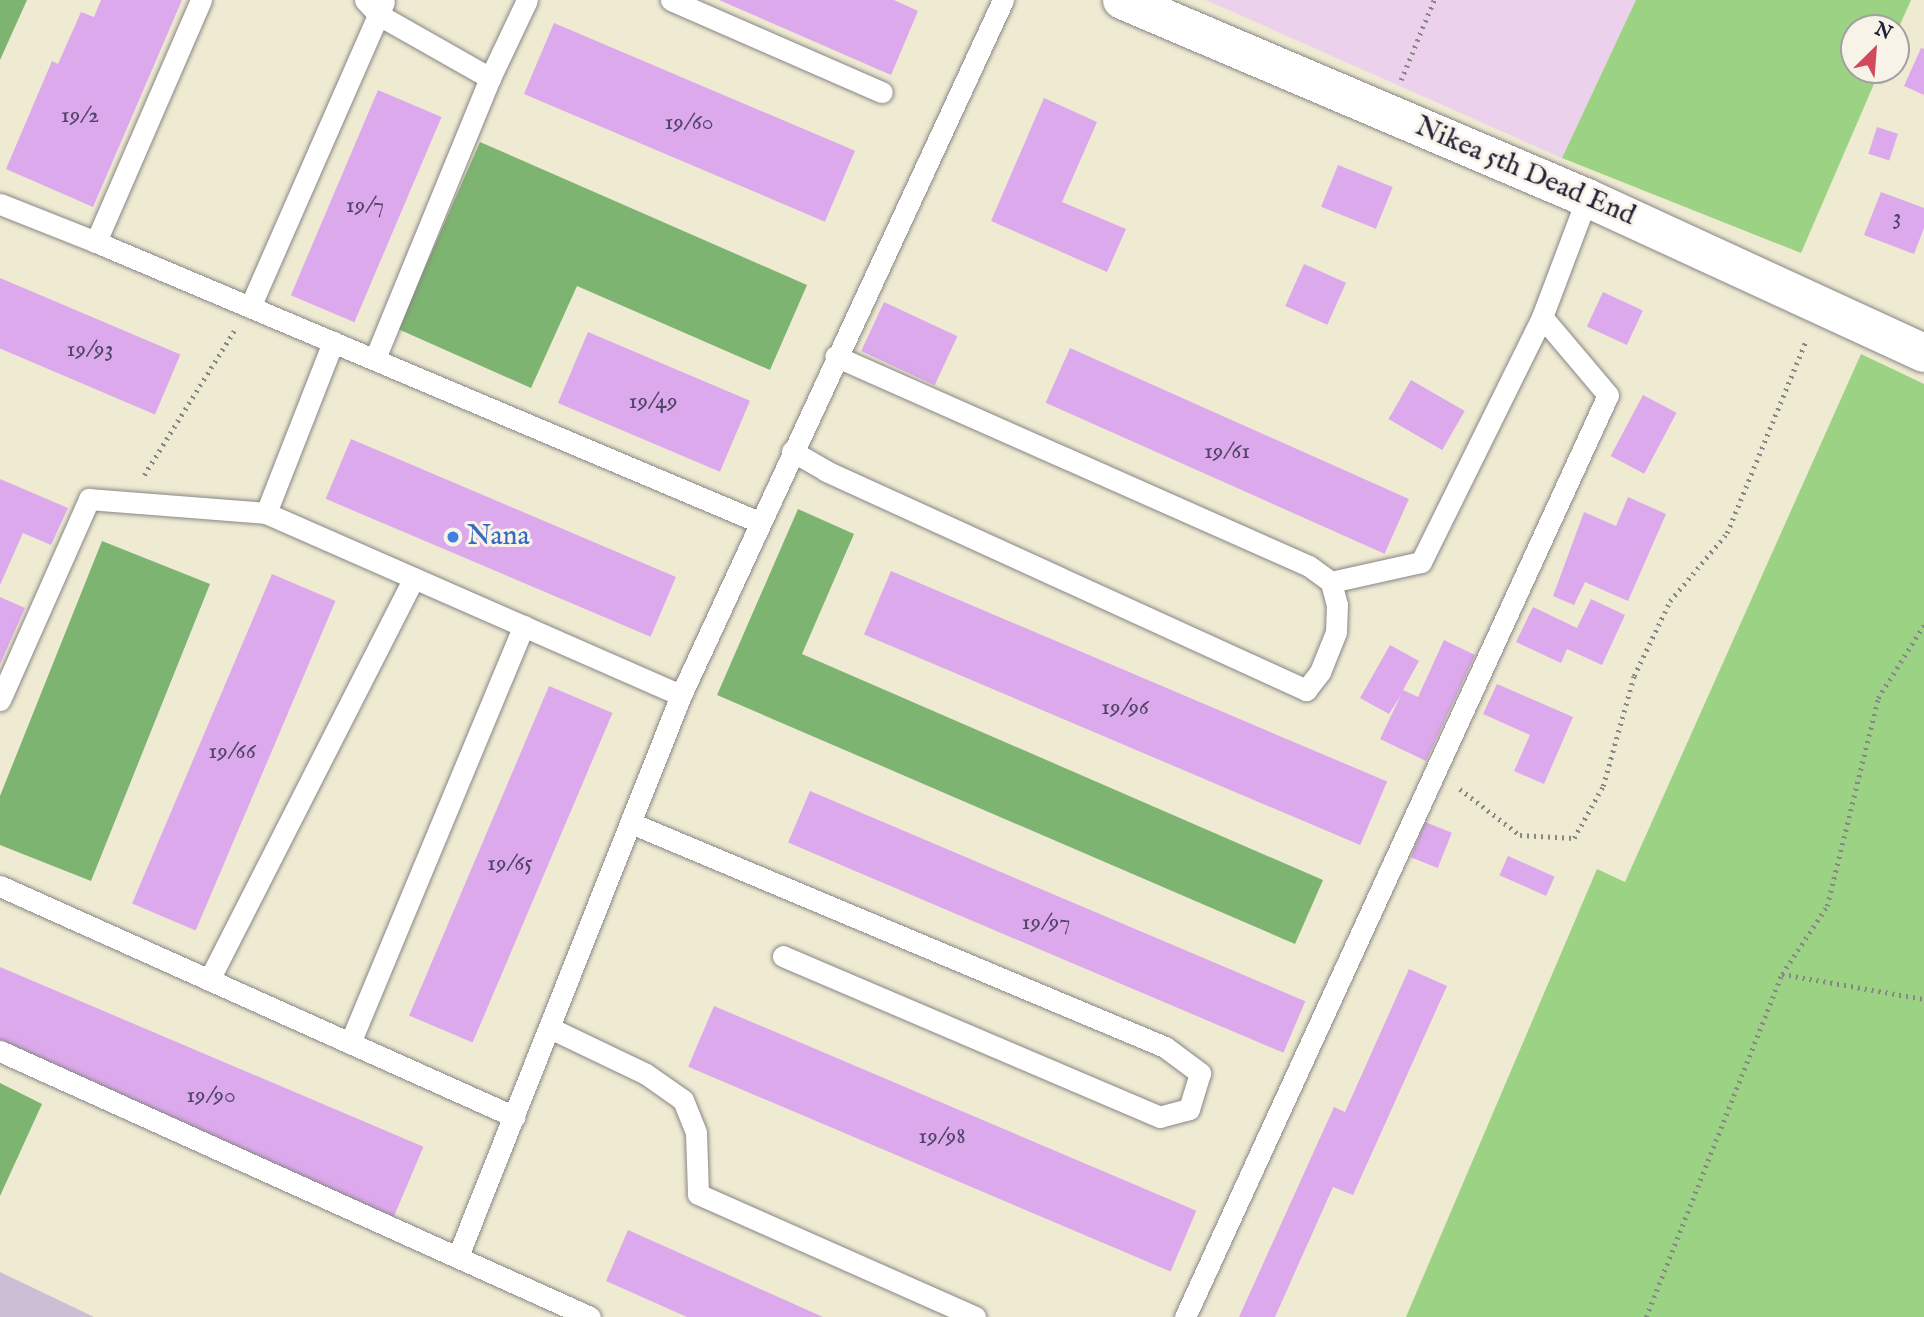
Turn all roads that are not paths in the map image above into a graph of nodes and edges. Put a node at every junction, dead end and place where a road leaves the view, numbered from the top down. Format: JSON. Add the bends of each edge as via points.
{"nodes":[{"id":1,"x":201,"y":0,"type":"edge"},
{"id":2,"x":527,"y":0,"type":"edge"},
{"id":3,"x":671,"y":0,"type":"edge"},
{"id":4,"x":1003,"y":0,"type":"edge"},
{"id":5,"x":1122,"y":0,"type":"edge"},
{"id":6,"x":376,"y":5,"type":"edge"},
{"id":7,"x":489,"y":78,"type":"junction"},
{"id":8,"x":883,"y":92,"type":"dead end"},
{"id":9,"x":1587,"y":198,"type":"junction"},
{"id":10,"x":0,"y":204,"type":"edge"},
{"id":11,"x":96,"y":242,"type":"junction"},
{"id":12,"x":250,"y":307,"type":"junction"},
{"id":13,"x":1542,"y":317,"type":"junction"},
{"id":14,"x":333,"y":342,"type":"junction"},
{"id":15,"x":1924,"y":353,"type":"edge"},
{"id":16,"x":835,"y":356,"type":"junction"},
{"id":17,"x":374,"y":359,"type":"junction"},
{"id":18,"x":792,"y":451,"type":"junction"},
{"id":19,"x":266,"y":513,"type":"junction"},
{"id":20,"x":759,"y":522,"type":"junction"},
{"id":21,"x":414,"y":578,"type":"junction"},
{"id":22,"x":1331,"y":582,"type":"junction"},
{"id":23,"x":524,"y":626,"type":"junction"},
{"id":24,"x":681,"y":695,"type":"junction"},
{"id":25,"x":0,"y":700,"type":"edge"},
{"id":26,"x":631,"y":823,"type":"junction"},
{"id":27,"x":0,"y":886,"type":"edge"},
{"id":28,"x":783,"y":956,"type":"dead end"},
{"id":29,"x":209,"y":981,"type":"junction"},
{"id":30,"x":550,"y":1028,"type":"junction"},
{"id":31,"x":350,"y":1043,"type":"junction"},
{"id":32,"x":0,"y":1051,"type":"edge"},
{"id":33,"x":514,"y":1117,"type":"junction"},
{"id":34,"x":458,"y":1256,"type":"junction"},
{"id":35,"x":590,"y":1317,"type":"edge"},
{"id":36,"x":975,"y":1317,"type":"edge"},
{"id":37,"x":1185,"y":1317,"type":"edge"}],
"edges":[{"from":1,"to":11,"type":"lane"},
{"from":2,"to":7,"type":"lane"},
{"from":3,"to":8,"type":"lane"},
{"from":4,"to":16,"type":"lane"},
{"from":5,"to":9,"type":"street","name":"Nikea 5th Dead End"},
{"from":6,"to":7,"type":"lane"},
{"from":6,"to":12,"type":"lane"},
{"from":7,"to":17,"type":"lane"},
{"from":9,"to":13,"type":"lane"},
{"from":9,"to":15,"type":"street","name":"Nikea 5th Dead End"},
{"from":10,"to":11,"type":"lane"},
{"from":11,"to":12,"type":"lane"},
{"from":12,"to":14,"type":"lane"},
{"from":13,"to":22,"type":"lane","via":[[1421,562]]},
{"from":13,"to":37,"type":"lane","via":[[1608,395]]},
{"from":14,"to":17,"type":"lane"},
{"from":14,"to":19,"type":"lane"},
{"from":16,"to":18,"type":"lane"},
{"from":16,"to":22,"type":"lane","via":[[1309,566]]},
{"from":17,"to":20,"type":"lane"},
{"from":18,"to":20,"type":"lane"},
{"from":18,"to":22,"type":"lane","via":[[826,471],[1306,690],[1320,672],[1336,632],[1337,605]]},
{"from":19,"to":21,"type":"lane"},
{"from":19,"to":25,"type":"lane","via":[[89,499]]},
{"from":20,"to":24,"type":"lane"},
{"from":21,"to":23,"type":"lane"},
{"from":21,"to":29,"type":"lane"},
{"from":23,"to":24,"type":"lane"},
{"from":23,"to":31,"type":"lane"},
{"from":24,"to":26,"type":"lane"},
{"from":26,"to":28,"type":"lane","via":[[1165,1047],[1200,1073],[1189,1109],[1160,1117]]},
{"from":26,"to":30,"type":"lane"},
{"from":27,"to":29,"type":"lane"},
{"from":29,"to":31,"type":"lane"},
{"from":30,"to":33,"type":"lane"},
{"from":30,"to":36,"type":"lane","via":[[646,1074],[683,1100],[696,1133],[698,1194]]},
{"from":31,"to":33,"type":"lane"},
{"from":32,"to":34,"type":"lane"},
{"from":33,"to":34,"type":"lane"},
{"from":34,"to":35,"type":"lane"}]}
